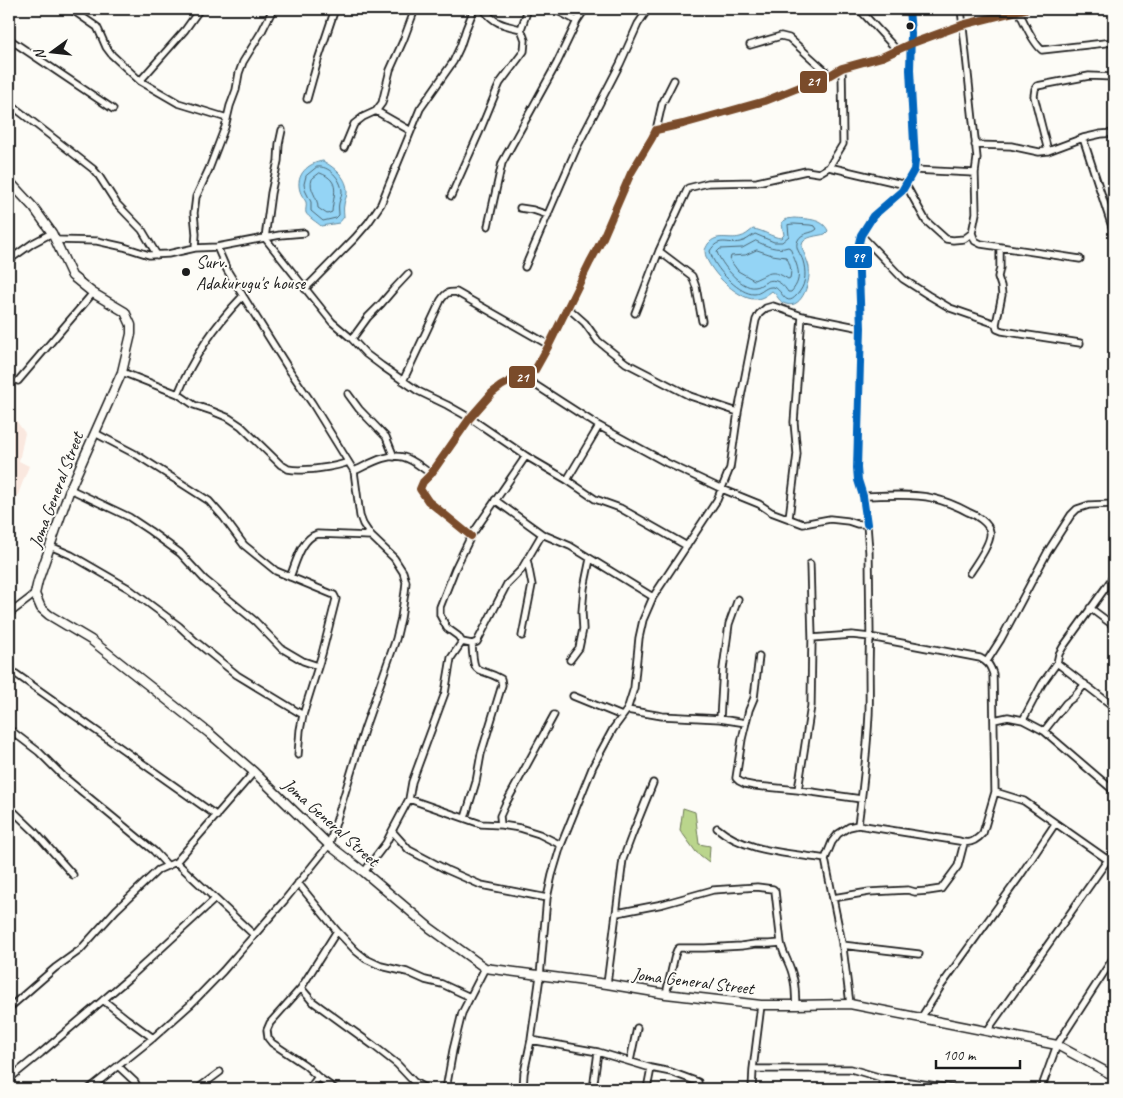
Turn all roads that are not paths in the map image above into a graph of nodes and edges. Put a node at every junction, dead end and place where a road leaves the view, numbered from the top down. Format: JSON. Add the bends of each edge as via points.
{"nodes":[{"id":1,"x":72,"y":9,"type":"edge"},
{"id":2,"x":200,"y":9,"type":"edge"},
{"id":3,"x":273,"y":9,"type":"edge"},
{"id":4,"x":335,"y":9,"type":"edge"},
{"id":5,"x":415,"y":9,"type":"edge"},
{"id":6,"x":474,"y":9,"type":"edge"},
{"id":7,"x":483,"y":9,"type":"edge"},
{"id":8,"x":528,"y":9,"type":"edge"},
{"id":9,"x":554,"y":9,"type":"edge"},
{"id":10,"x":585,"y":9,"type":"edge"},
{"id":11,"x":648,"y":9,"type":"edge"},
{"id":12,"x":859,"y":9,"type":"edge"},
{"id":13,"x":909,"y":9,"type":"edge"},
{"id":14,"x":961,"y":9,"type":"edge"},
{"id":15,"x":1021,"y":9,"type":"edge"},
{"id":16,"x":577,"y":21,"type":"junction"},
{"id":17,"x":962,"y":26,"type":"junction"},
{"id":18,"x":521,"y":29,"type":"junction"},
{"id":19,"x":9,"y":39,"type":"edge"},
{"id":20,"x":1114,"y":42,"type":"edge"},
{"id":21,"x":910,"y":44,"type":"junction"},
{"id":22,"x":750,"y":45,"type":"dead end"},
{"id":23,"x":897,"y":50,"type":"junction"},
{"id":24,"x":842,"y":68,"type":"junction"},
{"id":25,"x":830,"y":75,"type":"junction"},
{"id":26,"x":1114,"y":77,"type":"edge"},
{"id":27,"x":674,"y":80,"type":"dead end"},
{"id":28,"x":140,"y":81,"type":"junction"},
{"id":29,"x":307,"y":99,"type":"dead end"},
{"id":30,"x":9,"y":104,"type":"edge"},
{"id":31,"x":112,"y":109,"type":"dead end"},
{"id":32,"x":376,"y":111,"type":"junction"},
{"id":33,"x":228,"y":118,"type":"junction"},
{"id":34,"x":282,"y":130,"type":"dead end"},
{"id":35,"x":656,"y":130,"type":"junction"},
{"id":36,"x":410,"y":131,"type":"junction"},
{"id":37,"x":1114,"y":133,"type":"edge"},
{"id":38,"x":1083,"y":138,"type":"junction"},
{"id":39,"x":975,"y":145,"type":"junction"},
{"id":40,"x":344,"y":148,"type":"dead end"},
{"id":41,"x":1048,"y":151,"type":"junction"},
{"id":42,"x":829,"y":167,"type":"junction"},
{"id":43,"x":914,"y":170,"type":"junction"},
{"id":44,"x":975,"y":173,"type":"junction"},
{"id":45,"x":9,"y":181,"type":"edge"},
{"id":46,"x":906,"y":185,"type":"junction"},
{"id":47,"x":451,"y":196,"type":"dead end"},
{"id":48,"x":520,"y":208,"type":"dead end"},
{"id":49,"x":548,"y":215,"type":"junction"},
{"id":50,"x":488,"y":226,"type":"dead end"},
{"id":51,"x":304,"y":233,"type":"dead end"},
{"id":52,"x":972,"y":233,"type":"junction"},
{"id":53,"x":1114,"y":234,"type":"edge"},
{"id":54,"x":861,"y":235,"type":"junction"},
{"id":55,"x":53,"y":237,"type":"junction"},
{"id":56,"x":265,"y":238,"type":"junction"},
{"id":57,"x":217,"y":246,"type":"junction"},
{"id":58,"x":1000,"y":247,"type":"junction"},
{"id":59,"x":195,"y":248,"type":"junction"},
{"id":60,"x":659,"y":251,"type":"junction"},
{"id":61,"x":157,"y":255,"type":"junction"},
{"id":62,"x":1080,"y":259,"type":"dead end"},
{"id":63,"x":9,"y":260,"type":"edge"},
{"id":64,"x":525,"y":268,"type":"dead end"},
{"id":65,"x":408,"y":274,"type":"dead end"},
{"id":66,"x":305,"y":289,"type":"junction"},
{"id":67,"x":93,"y":293,"type":"junction"},
{"id":68,"x":243,"y":296,"type":"junction"},
{"id":69,"x":567,"y":307,"type":"junction"},
{"id":70,"x":635,"y":313,"type":"dead end"},
{"id":71,"x":802,"y":316,"type":"junction"},
{"id":72,"x":702,"y":320,"type":"dead end"},
{"id":73,"x":996,"y":324,"type":"junction"},
{"id":74,"x":861,"y":328,"type":"junction"},
{"id":75,"x":352,"y":339,"type":"junction"},
{"id":76,"x":1080,"y":343,"type":"dead end"},
{"id":77,"x":549,"y":345,"type":"junction"},
{"id":78,"x":122,"y":372,"type":"junction"},
{"id":79,"x":523,"y":377,"type":"junction"},
{"id":80,"x":18,"y":381,"type":"dead end"},
{"id":81,"x":403,"y":381,"type":"junction"},
{"id":82,"x":178,"y":394,"type":"junction"},
{"id":83,"x":348,"y":394,"type":"dead end"},
{"id":84,"x":738,"y":412,"type":"junction"},
{"id":85,"x":470,"y":418,"type":"junction"},
{"id":86,"x":599,"y":426,"type":"junction"},
{"id":87,"x":95,"y":433,"type":"junction"},
{"id":88,"x":526,"y":456,"type":"junction"},
{"id":89,"x":394,"y":457,"type":"junction"},
{"id":90,"x":348,"y":462,"type":"junction"},
{"id":91,"x":354,"y":471,"type":"junction"},
{"id":92,"x":430,"y":474,"type":"junction"},
{"id":93,"x":567,"y":480,"type":"junction"},
{"id":94,"x":70,"y":489,"type":"junction"},
{"id":95,"x":722,"y":489,"type":"junction"},
{"id":96,"x":863,"y":496,"type":"junction"},
{"id":97,"x":495,"y":500,"type":"junction"},
{"id":98,"x":1114,"y":504,"type":"edge"},
{"id":99,"x":789,"y":518,"type":"junction"},
{"id":100,"x":867,"y":524,"type":"junction"},
{"id":101,"x":542,"y":534,"type":"junction"},
{"id":102,"x":371,"y":536,"type":"junction"},
{"id":103,"x":471,"y":536,"type":"junction"},
{"id":104,"x":50,"y":546,"type":"junction"},
{"id":105,"x":687,"y":546,"type":"junction"},
{"id":106,"x":527,"y":559,"type":"junction"},
{"id":107,"x":590,"y":559,"type":"junction"},
{"id":108,"x":810,"y":564,"type":"dead end"},
{"id":109,"x":970,"y":573,"type":"dead end"},
{"id":110,"x":1114,"y":576,"type":"edge"},
{"id":111,"x":290,"y":578,"type":"junction"},
{"id":112,"x":35,"y":594,"type":"junction"},
{"id":113,"x":653,"y":597,"type":"junction"},
{"id":114,"x":738,"y":599,"type":"dead end"},
{"id":115,"x":1090,"y":608,"type":"junction"},
{"id":116,"x":9,"y":614,"type":"edge"},
{"id":117,"x":1114,"y":626,"type":"edge"},
{"id":118,"x":522,"y":636,"type":"dead end"},
{"id":119,"x":870,"y":637,"type":"junction"},
{"id":120,"x":812,"y":638,"type":"junction"},
{"id":121,"x":462,"y":642,"type":"junction"},
{"id":122,"x":472,"y":644,"type":"junction"},
{"id":123,"x":759,"y":656,"type":"dead end"},
{"id":124,"x":570,"y":660,"type":"dead end"},
{"id":125,"x":987,"y":662,"type":"junction"},
{"id":126,"x":1057,"y":663,"type":"junction"},
{"id":127,"x":318,"y":666,"type":"junction"},
{"id":128,"x":9,"y":669,"type":"edge"},
{"id":129,"x":1085,"y":684,"type":"junction"},
{"id":130,"x":573,"y":696,"type":"dead end"},
{"id":131,"x":1114,"y":707,"type":"edge"},
{"id":132,"x":627,"y":710,"type":"junction"},
{"id":133,"x":303,"y":715,"type":"junction"},
{"id":134,"x":554,"y":715,"type":"dead end"},
{"id":135,"x":622,"y":716,"type":"junction"},
{"id":136,"x":720,"y":719,"type":"junction"},
{"id":137,"x":994,"y":720,"type":"junction"},
{"id":138,"x":1023,"y":720,"type":"junction"},
{"id":139,"x":746,"y":723,"type":"junction"},
{"id":140,"x":9,"y":730,"type":"edge"},
{"id":141,"x":1044,"y":731,"type":"junction"},
{"id":142,"x":298,"y":755,"type":"dead end"},
{"id":143,"x":254,"y":772,"type":"junction"},
{"id":144,"x":653,"y":783,"type":"dead end"},
{"id":145,"x":798,"y":790,"type":"junction"},
{"id":146,"x":1114,"y":790,"type":"edge"},
{"id":147,"x":995,"y":792,"type":"junction"},
{"id":148,"x":409,"y":799,"type":"junction"},
{"id":149,"x":861,"y":799,"type":"junction"},
{"id":150,"x":9,"y":806,"type":"edge"},
{"id":151,"x":217,"y":816,"type":"junction"},
{"id":152,"x":465,"y":818,"type":"junction"},
{"id":153,"x":1056,"y":824,"type":"junction"},
{"id":154,"x":501,"y":825,"type":"junction"},
{"id":155,"x":858,"y":825,"type":"junction"},
{"id":156,"x":717,"y":828,"type":"dead end"},
{"id":157,"x":392,"y":831,"type":"junction"},
{"id":158,"x":964,"y":843,"type":"junction"},
{"id":159,"x":561,"y":845,"type":"junction"},
{"id":160,"x":329,"y":846,"type":"junction"},
{"id":161,"x":1114,"y":851,"type":"edge"},
{"id":162,"x":825,"y":859,"type":"junction"},
{"id":163,"x":1108,"y":860,"type":"junction"},
{"id":164,"x":176,"y":862,"type":"junction"},
{"id":165,"x":168,"y":866,"type":"junction"},
{"id":166,"x":364,"y":872,"type":"junction"},
{"id":167,"x":73,"y":875,"type":"dead end"},
{"id":168,"x":298,"y":883,"type":"junction"},
{"id":169,"x":547,"y":898,"type":"junction"},
{"id":170,"x":833,"y":898,"type":"junction"},
{"id":171,"x":215,"y":899,"type":"junction"},
{"id":172,"x":617,"y":913,"type":"junction"},
{"id":173,"x":337,"y":931,"type":"junction"},
{"id":174,"x":254,"y":935,"type":"junction"},
{"id":175,"x":781,"y":942,"type":"junction"},
{"id":176,"x":842,"y":945,"type":"junction"},
{"id":177,"x":919,"y":954,"type":"dead end"},
{"id":178,"x":1114,"y":957,"type":"edge"},
{"id":179,"x":485,"y":968,"type":"junction"},
{"id":180,"x":540,"y":976,"type":"junction"},
{"id":181,"x":607,"y":984,"type":"junction"},
{"id":182,"x":302,"y":988,"type":"junction"},
{"id":183,"x":666,"y":994,"type":"junction"},
{"id":184,"x":470,"y":997,"type":"junction"},
{"id":185,"x":103,"y":1000,"type":"junction"},
{"id":186,"x":850,"y":1004,"type":"junction"},
{"id":187,"x":761,"y":1005,"type":"junction"},
{"id":188,"x":796,"y":1005,"type":"junction"},
{"id":189,"x":9,"y":1008,"type":"edge"},
{"id":190,"x":921,"y":1018,"type":"junction"},
{"id":191,"x":637,"y":1028,"type":"dead end"},
{"id":192,"x":987,"y":1031,"type":"junction"},
{"id":193,"x":153,"y":1038,"type":"junction"},
{"id":194,"x":531,"y":1040,"type":"junction"},
{"id":195,"x":1057,"y":1045,"type":"junction"},
{"id":196,"x":598,"y":1052,"type":"junction"},
{"id":197,"x":630,"y":1061,"type":"junction"},
{"id":198,"x":118,"y":1066,"type":"junction"},
{"id":199,"x":651,"y":1068,"type":"junction"},
{"id":200,"x":753,"y":1069,"type":"junction"},
{"id":201,"x":220,"y":1072,"type":"dead end"},
{"id":202,"x":1114,"y":1076,"type":"edge"},
{"id":203,"x":318,"y":1077,"type":"junction"},
{"id":204,"x":882,"y":1078,"type":"junction"},
{"id":205,"x":9,"y":1079,"type":"edge"},
{"id":206,"x":89,"y":1089,"type":"edge"},
{"id":207,"x":138,"y":1089,"type":"edge"},
{"id":208,"x":197,"y":1089,"type":"edge"},
{"id":209,"x":309,"y":1089,"type":"edge"},
{"id":210,"x":335,"y":1089,"type":"edge"},
{"id":211,"x":426,"y":1089,"type":"edge"},
{"id":212,"x":446,"y":1089,"type":"edge"},
{"id":213,"x":523,"y":1089,"type":"edge"},
{"id":214,"x":593,"y":1089,"type":"edge"},
{"id":215,"x":648,"y":1089,"type":"edge"},
{"id":216,"x":698,"y":1089,"type":"edge"},
{"id":217,"x":752,"y":1089,"type":"edge"},
{"id":218,"x":882,"y":1089,"type":"edge"},
{"id":219,"x":957,"y":1089,"type":"edge"},
{"id":220,"x":1041,"y":1089,"type":"edge"}],
"edges":[{"from":1,"to":28,"type":"street","via":[[96,27],[112,55]]},
{"from":2,"to":28,"type":"street"},
{"from":3,"to":33,"type":"street","via":[[238,73]]},
{"from":4,"to":29,"type":"street"},
{"from":5,"to":32,"type":"street","via":[[390,70],[382,103]]},
{"from":6,"to":36,"type":"street","via":[[453,62],[420,109]]},
{"from":7,"to":18,"type":"street","via":[[502,25]]},
{"from":8,"to":18,"type":"street"},
{"from":9,"to":16,"type":"street"},
{"from":10,"to":16,"type":"street"},
{"from":11,"to":49,"type":"street","via":[[586,130]]},
{"from":12,"to":23,"type":"street"},
{"from":13,"to":21,"type":"street"},
{"from":14,"to":17,"type":"street"},
{"from":15,"to":17,"type":"street"},
{"from":15,"to":20,"type":"street","via":[[1034,40],[1042,50]]},
{"from":16,"to":50,"type":"street","via":[[502,163]]},
{"from":17,"to":21,"type":"street"},
{"from":17,"to":39,"type":"street"},
{"from":18,"to":47,"type":"street","via":[[524,51],[500,83]]},
{"from":19,"to":31,"type":"street"},
{"from":21,"to":23,"type":"street"},
{"from":21,"to":43,"type":"street"},
{"from":22,"to":25,"type":"street","via":[[785,36]]},
{"from":23,"to":24,"type":"street"},
{"from":24,"to":25,"type":"street"},
{"from":24,"to":42,"type":"street","via":[[843,144]]},
{"from":25,"to":35,"type":"street","via":[[765,101]]},
{"from":26,"to":41,"type":"street","via":[[1089,76],[1037,86],[1034,96]]},
{"from":27,"to":35,"type":"street","via":[[662,104]]},
{"from":28,"to":33,"type":"street","via":[[178,103]]},
{"from":30,"to":61,"type":"street","via":[[93,170],[142,230]]},
{"from":32,"to":36,"type":"street"},
{"from":32,"to":40,"type":"street","via":[[354,124]]},
{"from":33,"to":59,"type":"street","via":[[196,197]]},
{"from":34,"to":56,"type":"street"},
{"from":35,"to":69,"type":"street"},
{"from":36,"to":66,"type":"street","via":[[381,204],[355,238]]},
{"from":37,"to":38,"type":"street"},
{"from":38,"to":41,"type":"street"},
{"from":38,"to":53,"type":"street"},
{"from":39,"to":41,"type":"street"},
{"from":39,"to":44,"type":"street"},
{"from":42,"to":46,"type":"street"},
{"from":42,"to":60,"type":"street","via":[[819,173],[806,171],[757,182],[708,183],[688,188]]},
{"from":43,"to":44,"type":"street"},
{"from":43,"to":46,"type":"street"},
{"from":44,"to":52,"type":"street","via":[[976,213]]},
{"from":45,"to":55,"type":"street","name":"Joma General Street","via":[[34,208]]},
{"from":46,"to":52,"type":"street","via":[[926,221],[946,239],[964,239]]},
{"from":46,"to":54,"type":"street","via":[[873,216]]},
{"from":48,"to":49,"type":"street"},
{"from":49,"to":64,"type":"street"},
{"from":51,"to":56,"type":"street"},
{"from":52,"to":58,"type":"street","via":[[975,241],[981,244]]},
{"from":54,"to":73,"type":"street","via":[[903,279],[950,308]]},
{"from":54,"to":74,"type":"street","via":[[858,247]]},
{"from":55,"to":61,"type":"street","via":[[97,242]]},
{"from":55,"to":63,"type":"street","via":[[33,243]]},
{"from":55,"to":67,"type":"street","name":"Joma General Street","via":[[72,276]]},
{"from":56,"to":57,"type":"street"},
{"from":56,"to":66,"type":"street"},
{"from":57,"to":59,"type":"street"},
{"from":57,"to":68,"type":"street"},
{"from":58,"to":62,"type":"street"},
{"from":58,"to":73,"type":"street","via":[[998,276],[1002,296]]},
{"from":59,"to":61,"type":"street"},
{"from":60,"to":70,"type":"street"},
{"from":60,"to":72,"type":"street","via":[[692,276]]},
{"from":65,"to":75,"type":"street"},
{"from":66,"to":75,"type":"street","via":[[332,322]]},
{"from":67,"to":78,"type":"street","name":"Joma General Street","via":[[125,312],[131,324]]},
{"from":67,"to":80,"type":"street"},
{"from":68,"to":82,"type":"street","via":[[208,338]]},
{"from":68,"to":90,"type":"street"},
{"from":69,"to":77,"type":"street"},
{"from":69,"to":84,"type":"street","via":[[585,323],[598,341],[626,363],[690,396]]},
{"from":71,"to":74,"type":"street"},
{"from":71,"to":84,"type":"street","via":[[773,306],[759,314]]},
{"from":71,"to":99,"type":"street","via":[[794,422],[797,454]]},
{"from":73,"to":76,"type":"street","via":[[1002,331]]},
{"from":74,"to":96,"type":"street","via":[[858,480]]},
{"from":75,"to":81,"type":"street","via":[[366,354]]},
{"from":77,"to":79,"type":"street","via":[[535,370]]},
{"from":77,"to":81,"type":"street","via":[[456,292],[445,293]]},
{"from":78,"to":82,"type":"street"},
{"from":78,"to":87,"type":"street","name":"Joma General Street"},
{"from":79,"to":85,"type":"street","via":[[496,389]]},
{"from":79,"to":86,"type":"street"},
{"from":81,"to":85,"type":"street"},
{"from":82,"to":90,"type":"street","via":[[194,405],[241,426],[289,469],[303,470]]},
{"from":83,"to":89,"type":"street","via":[[386,437]]},
{"from":84,"to":95,"type":"street","via":[[730,468]]},
{"from":85,"to":88,"type":"street"},
{"from":85,"to":92,"type":"street"},
{"from":86,"to":93,"type":"street"},
{"from":86,"to":95,"type":"street"},
{"from":87,"to":94,"type":"street","name":"Joma General Street"},
{"from":87,"to":111,"type":"street","via":[[137,455],[209,501],[244,545],[268,566]]},
{"from":88,"to":93,"type":"street"},
{"from":88,"to":97,"type":"street"},
{"from":89,"to":91,"type":"street","via":[[382,458]]},
{"from":89,"to":92,"type":"street","via":[[410,460]]},
{"from":90,"to":91,"type":"street"},
{"from":91,"to":102,"type":"street","via":[[360,516]]},
{"from":92,"to":103,"type":"street","via":[[420,489],[422,494]]},
{"from":93,"to":105,"type":"street","via":[[595,499],[620,508]]},
{"from":94,"to":104,"type":"street","name":"Joma General Street"},
{"from":94,"to":127,"type":"street","via":[[129,517],[150,531],[180,554],[281,648]]},
{"from":95,"to":99,"type":"street"},
{"from":95,"to":105,"type":"street"},
{"from":96,"to":100,"type":"street"},
{"from":96,"to":109,"type":"street","via":[[931,497],[976,515],[991,534]]},
{"from":97,"to":101,"type":"street"},
{"from":97,"to":103,"type":"street"},
{"from":98,"to":125,"type":"street","via":[[1089,505],[1071,515]]},
{"from":99,"to":100,"type":"street","via":[[803,524],[830,519]]},
{"from":100,"to":119,"type":"street"},
{"from":101,"to":106,"type":"street"},
{"from":101,"to":107,"type":"street"},
{"from":102,"to":111,"type":"street","via":[[312,536],[302,549]]},
{"from":102,"to":160,"type":"street","via":[[394,558],[403,572],[405,592],[396,639]]},
{"from":103,"to":121,"type":"street","via":[[440,606],[440,615],[447,628]]},
{"from":104,"to":112,"type":"street","name":"Joma General Street"},
{"from":104,"to":133,"type":"street","via":[[128,588],[237,675]]},
{"from":105,"to":113,"type":"street"},
{"from":106,"to":118,"type":"street","via":[[532,584]]},
{"from":106,"to":122,"type":"street","via":[[507,584]]},
{"from":107,"to":113,"type":"street"},
{"from":107,"to":124,"type":"street","via":[[584,588],[583,629],[579,648]]},
{"from":108,"to":120,"type":"street"},
{"from":110,"to":115,"type":"street"},
{"from":111,"to":127,"type":"street","via":[[334,595],[336,599]]},
{"from":112,"to":116,"type":"street"},
{"from":112,"to":143,"type":"street","name":"Joma General Street","via":[[41,608],[91,640]]},
{"from":113,"to":132,"type":"street","via":[[643,620],[634,688]]},
{"from":114,"to":136,"type":"street","via":[[729,624]]},
{"from":115,"to":117,"type":"street"},
{"from":115,"to":126,"type":"street","via":[[1059,654]]},
{"from":119,"to":120,"type":"street"},
{"from":119,"to":125,"type":"street"},
{"from":119,"to":149,"type":"street","via":[[869,712]]},
{"from":120,"to":145,"type":"street","via":[[811,706]]},
{"from":121,"to":122,"type":"street"},
{"from":121,"to":148,"type":"street","via":[[451,658],[444,699],[412,782]]},
{"from":122,"to":152,"type":"street","via":[[474,666],[501,679],[502,685],[480,754]]},
{"from":123,"to":139,"type":"street","via":[[754,698]]},
{"from":125,"to":137,"type":"street","via":[[993,674]]},
{"from":126,"to":129,"type":"street"},
{"from":126,"to":138,"type":"street"},
{"from":127,"to":133,"type":"street"},
{"from":128,"to":151,"type":"street"},
{"from":129,"to":131,"type":"street"},
{"from":129,"to":141,"type":"street"},
{"from":130,"to":135,"type":"street"},
{"from":132,"to":135,"type":"street"},
{"from":132,"to":136,"type":"street","via":[[662,716]]},
{"from":133,"to":142,"type":"street"},
{"from":134,"to":154,"type":"street","via":[[505,805],[500,816]]},
{"from":135,"to":159,"type":"street","via":[[593,766]]},
{"from":136,"to":139,"type":"street"},
{"from":137,"to":138,"type":"street","via":[[1008,717]]},
{"from":137,"to":147,"type":"street"},
{"from":138,"to":141,"type":"street"},
{"from":139,"to":145,"type":"street","via":[[736,778],[755,786]]},
{"from":140,"to":165,"type":"street"},
{"from":141,"to":146,"type":"street"},
{"from":143,"to":151,"type":"street"},
{"from":143,"to":160,"type":"street","name":"Joma General Street"},
{"from":144,"to":172,"type":"street","via":[[623,859]]},
{"from":145,"to":149,"type":"street"},
{"from":147,"to":153,"type":"street","via":[[1024,801]]},
{"from":147,"to":158,"type":"street","via":[[983,833],[970,843]]},
{"from":148,"to":152,"type":"street"},
{"from":148,"to":157,"type":"street"},
{"from":149,"to":155,"type":"street"},
{"from":150,"to":167,"type":"street"},
{"from":151,"to":164,"type":"street"},
{"from":152,"to":154,"type":"street","via":[[481,824]]},
{"from":153,"to":163,"type":"street"},
{"from":153,"to":190,"type":"street"},
{"from":154,"to":159,"type":"street","via":[[539,834]]},
{"from":155,"to":158,"type":"street"},
{"from":155,"to":162,"type":"street","via":[[838,834]]},
{"from":156,"to":162,"type":"street","via":[[744,843],[781,853]]},
{"from":157,"to":166,"type":"street"},
{"from":157,"to":169,"type":"street","via":[[409,850],[481,885]]},
{"from":158,"to":170,"type":"street","via":[[958,866],[941,889],[869,892]]},
{"from":159,"to":169,"type":"street"},
{"from":160,"to":166,"type":"street","name":"Joma General Street"},
{"from":160,"to":168,"type":"street"},
{"from":161,"to":163,"type":"street"},
{"from":162,"to":170,"type":"street"},
{"from":163,"to":192,"type":"street"},
{"from":164,"to":165,"type":"street"},
{"from":164,"to":171,"type":"street"},
{"from":165,"to":189,"type":"street","via":[[158,870],[116,910],[80,950]]},
{"from":166,"to":179,"type":"street","name":"Joma General Street","via":[[430,928]]},
{"from":168,"to":173,"type":"street"},
{"from":168,"to":174,"type":"street"},
{"from":169,"to":180,"type":"street"},
{"from":170,"to":176,"type":"street"},
{"from":171,"to":174,"type":"street"},
{"from":171,"to":185,"type":"street"},
{"from":172,"to":175,"type":"street","via":[[713,890],[757,886],[775,891]]},
{"from":172,"to":181,"type":"street"},
{"from":173,"to":182,"type":"street"},
{"from":173,"to":184,"type":"street","via":[[366,959],[442,984]]},
{"from":174,"to":193,"type":"street","via":[[190,1005]]},
{"from":175,"to":183,"type":"street","via":[[679,948]]},
{"from":175,"to":188,"type":"street","via":[[794,978]]},
{"from":176,"to":177,"type":"street"},
{"from":176,"to":186,"type":"street"},
{"from":178,"to":195,"type":"street"},
{"from":179,"to":180,"type":"street","name":"Joma General Street"},
{"from":179,"to":184,"type":"street"},
{"from":180,"to":181,"type":"street","name":"Joma General Street"},
{"from":180,"to":194,"type":"street"},
{"from":181,"to":183,"type":"street","name":"Joma General Street"},
{"from":182,"to":203,"type":"street","via":[[266,1030],[272,1043]]},
{"from":182,"to":211,"type":"street","via":[[312,1001]]},
{"from":183,"to":187,"type":"street","name":"Joma General Street"},
{"from":184,"to":212,"type":"street","via":[[462,1013]]},
{"from":185,"to":193,"type":"street"},
{"from":185,"to":205,"type":"street"},
{"from":186,"to":188,"type":"street","name":"Joma General Street"},
{"from":186,"to":190,"type":"street","name":"Joma General Street"},
{"from":187,"to":188,"type":"street","name":"Joma General Street"},
{"from":187,"to":200,"type":"street"},
{"from":190,"to":192,"type":"street","name":"Joma General Street"},
{"from":191,"to":197,"type":"street"},
{"from":192,"to":195,"type":"street","name":"Joma General Street"},
{"from":193,"to":198,"type":"street"},
{"from":194,"to":196,"type":"street"},
{"from":194,"to":213,"type":"street"},
{"from":195,"to":202,"type":"street","name":"Joma General Street"},
{"from":195,"to":220,"type":"street"},
{"from":196,"to":197,"type":"street"},
{"from":196,"to":214,"type":"street"},
{"from":197,"to":199,"type":"street"},
{"from":198,"to":206,"type":"street"},
{"from":198,"to":207,"type":"street"},
{"from":199,"to":215,"type":"street"},
{"from":199,"to":216,"type":"street","via":[[698,1082]]},
{"from":200,"to":204,"type":"street","via":[[851,1069]]},
{"from":200,"to":217,"type":"street"},
{"from":201,"to":208,"type":"street"},
{"from":203,"to":209,"type":"street"},
{"from":203,"to":210,"type":"street"},
{"from":204,"to":218,"type":"street"},
{"from":204,"to":219,"type":"street"}]}
